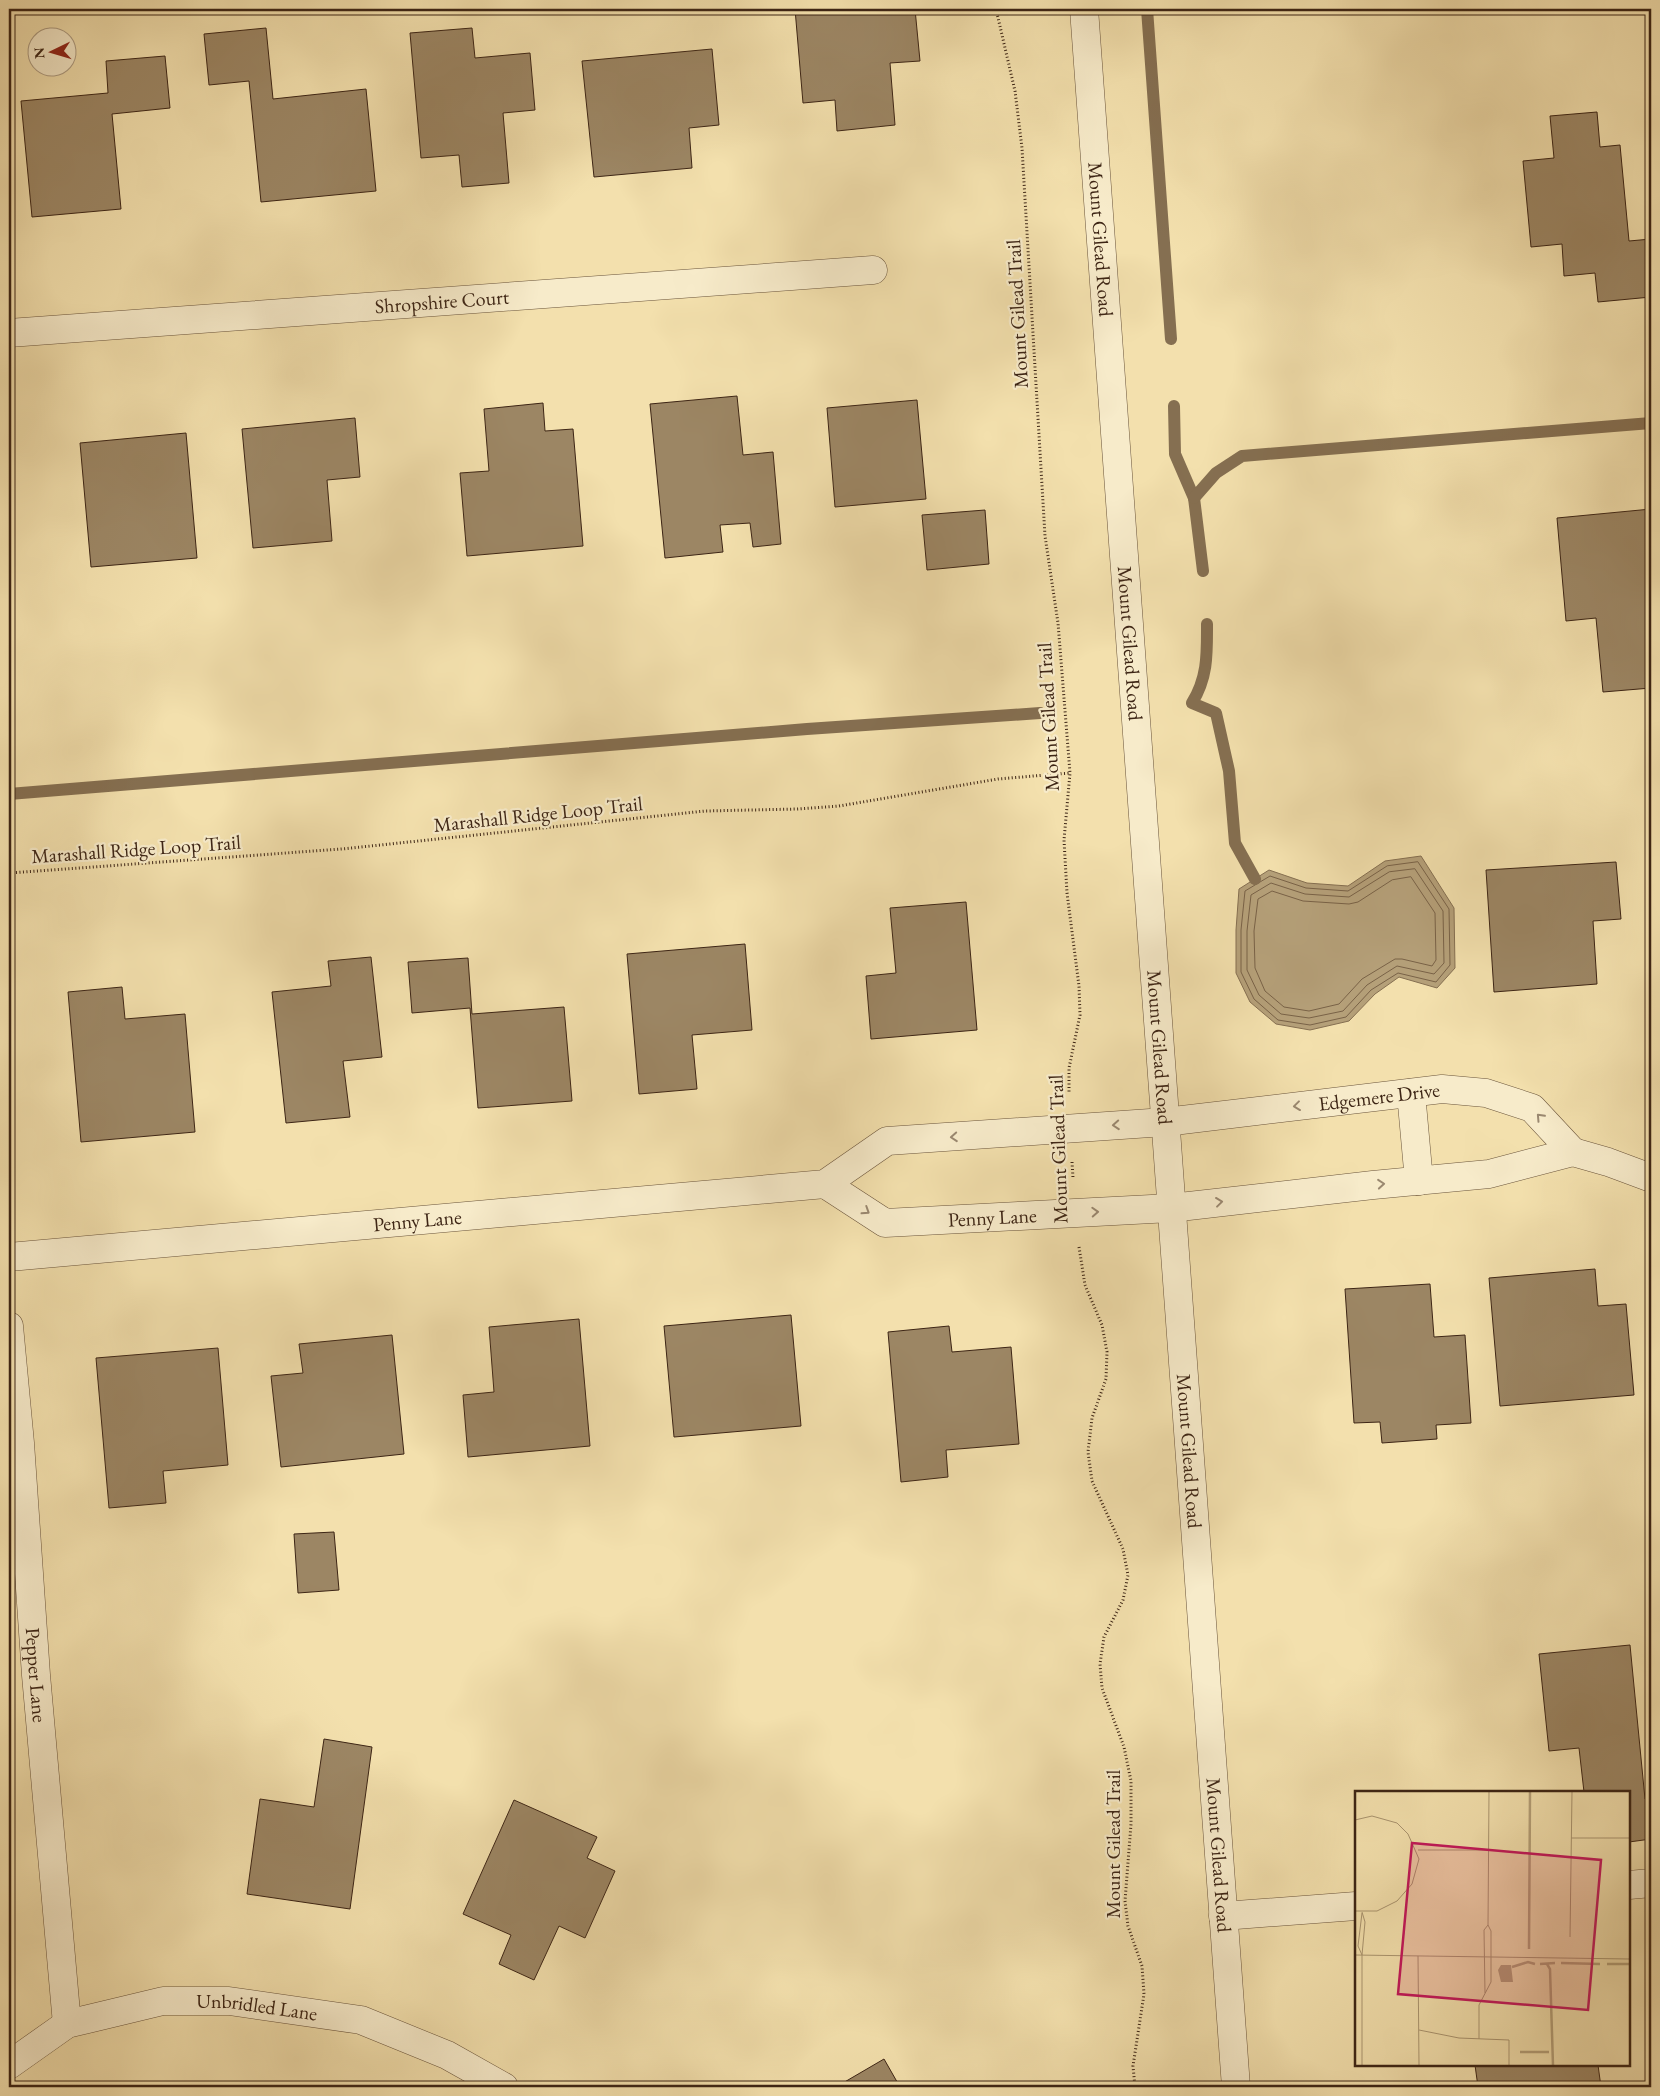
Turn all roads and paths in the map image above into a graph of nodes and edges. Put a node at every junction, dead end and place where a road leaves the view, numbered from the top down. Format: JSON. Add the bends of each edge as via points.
{"nodes":[{"id":1,"x":996,"y":9,"type":"edge"},
{"id":2,"x":1084,"y":9,"type":"edge"},
{"id":3,"x":873,"y":270,"type":"dead end"},
{"id":4,"x":9,"y":333,"type":"edge"},
{"id":5,"x":1070,"y":773,"type":"junction"},
{"id":6,"x":9,"y":873,"type":"edge"},
{"id":7,"x":1411,"y":1093,"type":"junction"},
{"id":8,"x":1165,"y":1122,"type":"junction"},
{"id":9,"x":1070,"y":1129,"type":"junction"},
{"id":10,"x":1573,"y":1152,"type":"junction"},
{"id":11,"x":1651,"y":1178,"type":"edge"},
{"id":12,"x":1419,"y":1181,"type":"junction"},
{"id":13,"x":825,"y":1184,"type":"junction"},
{"id":14,"x":1171,"y":1208,"type":"junction"},
{"id":15,"x":1076,"y":1214,"type":"junction"},
{"id":16,"x":9,"y":1257,"type":"edge"},
{"id":17,"x":9,"y":1326,"type":"edge"},
{"id":18,"x":1651,"y":1883,"type":"edge"},
{"id":19,"x":1630,"y":1885,"type":"edge"},
{"id":20,"x":1355,"y":1906,"type":"edge"},
{"id":21,"x":1224,"y":1916,"type":"junction"},
{"id":22,"x":67,"y":2024,"type":"junction"},
{"id":23,"x":9,"y":2065,"type":"edge"},
{"id":24,"x":504,"y":2087,"type":"edge"},
{"id":25,"x":1135,"y":2087,"type":"edge"},
{"id":26,"x":1236,"y":2087,"type":"edge"}],
"edges":[{"from":1,"to":5,"type":"path","name":"Mount Gilead Trail","via":[[1015,91],[1022,148],[1046,536],[1058,623]]},
{"from":2,"to":8,"type":"street","name":"Mount Gilead Road"},
{"from":3,"to":4,"type":"street","name":"Shropshire Court"},
{"from":5,"to":6,"type":"path","name":"Marashall Ridge Loop Trail","via":[[998,779],[839,806],[705,811],[342,849]]},
{"from":5,"to":9,"type":"path","name":"Mount Gilead Trail","via":[[1064,840],[1067,893],[1080,986],[1080,1015],[1069,1068]]},
{"from":7,"to":8,"type":"street","name":"Edgemere Drive","one_way":true},
{"from":10,"to":7,"type":"street","name":"Edgemere Drive","one_way":true,"via":[[1532,1108],[1486,1093],[1442,1090]]},
{"from":7,"to":12,"type":"street"},
{"from":8,"to":9,"type":"street","name":"Penny Lane","one_way":true},
{"from":8,"to":14,"type":"street","name":"Mount Gilead Road"},
{"from":9,"to":13,"type":"street","name":"Penny Lane","one_way":true,"via":[[887,1141]]},
{"from":9,"to":15,"type":"path","name":"Mount Gilead Trail"},
{"from":10,"to":11,"type":"street"},
{"from":10,"to":12,"type":"street","via":[[1490,1174]]},
{"from":14,"to":12,"type":"street","one_way":true},
{"from":13,"to":15,"type":"street","name":"Penny Lane","one_way":true,"via":[[885,1223]]},
{"from":13,"to":16,"type":"street","name":"Penny Lane"},
{"from":15,"to":14,"type":"street","name":"Penny Lane","one_way":true},
{"from":14,"to":21,"type":"street","name":"Mount Gilead Road"},
{"from":15,"to":25,"type":"path","name":"Mount Gilead Trail","via":[[1085,1285],[1102,1325],[1107,1352],[1106,1379],[1092,1418],[1088,1452],[1092,1481],[1123,1549],[1128,1575],[1123,1600],[1104,1637],[1100,1664],[1102,1688],[1124,1747],[1131,1781],[1125,1901],[1128,1926],[1142,1966],[1144,1994],[1133,2066]]},
{"from":17,"to":22,"type":"street","name":"Pepper Lane"},
{"from":18,"to":19,"type":"street"},
{"from":20,"to":21,"type":"street"},
{"from":21,"to":26,"type":"street","name":"Mount Gilead Road"},
{"from":22,"to":23,"type":"street","name":"Unbridled Lane"},
{"from":22,"to":24,"type":"street","name":"Unbridled Lane","via":[[164,2001],[229,2001],[342,2017],[360,2020],[447,2055]]}]}
